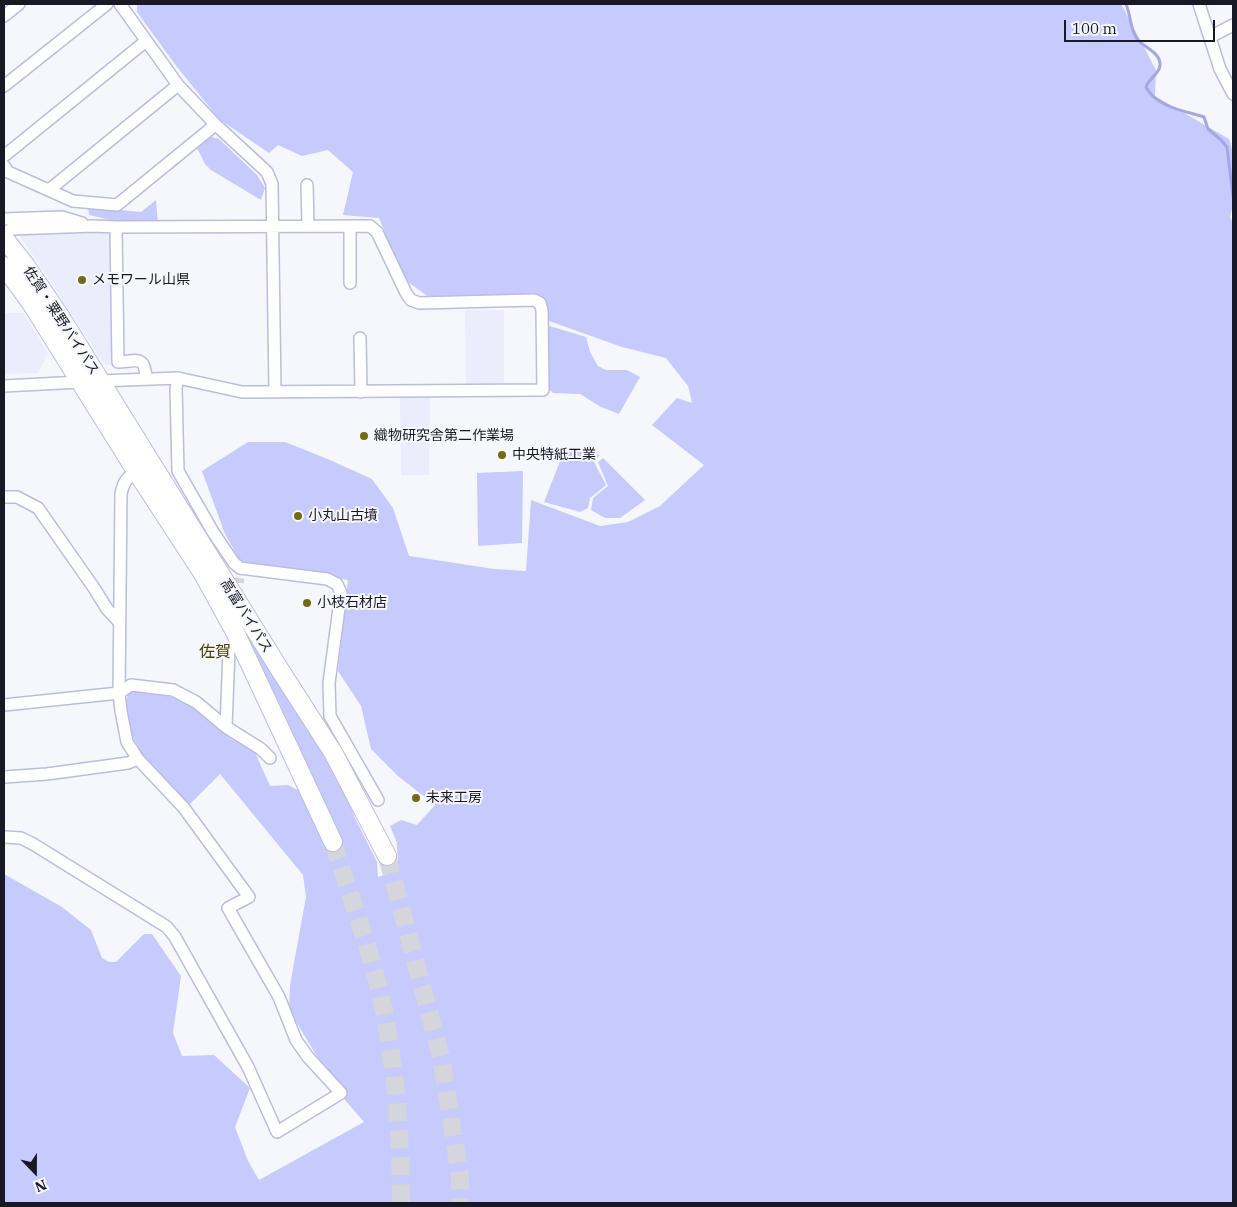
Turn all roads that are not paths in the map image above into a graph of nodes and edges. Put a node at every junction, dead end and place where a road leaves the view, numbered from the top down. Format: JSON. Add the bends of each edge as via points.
{"nodes":[{"id":1,"x":19,"y":4,"type":"edge"},
{"id":2,"x":107,"y":4,"type":"edge"},
{"id":3,"x":120,"y":4,"type":"edge"},
{"id":4,"x":1199,"y":4,"type":"edge"},
{"id":5,"x":4,"y":16,"type":"edge"},
{"id":6,"x":1233,"y":25,"type":"edge"},
{"id":7,"x":1210,"y":37,"type":"junction"},
{"id":8,"x":146,"y":41,"type":"junction"},
{"id":9,"x":178,"y":85,"type":"junction"},
{"id":10,"x":4,"y":86,"type":"edge"},
{"id":11,"x":1233,"y":94,"type":"edge"},
{"id":12,"x":214,"y":124,"type":"junction"},
{"id":13,"x":4,"y":156,"type":"edge"},
{"id":14,"x":4,"y":166,"type":"edge"},
{"id":15,"x":307,"y":185,"type":"dead end"},
{"id":16,"x":49,"y":190,"type":"junction"},
{"id":17,"x":4,"y":219,"type":"edge"},
{"id":18,"x":93,"y":226,"type":"junction"},
{"id":19,"x":273,"y":226,"type":"junction"},
{"id":20,"x":308,"y":226,"type":"junction"},
{"id":21,"x":350,"y":226,"type":"junction"},
{"id":22,"x":116,"y":228,"type":"junction"},
{"id":23,"x":4,"y":233,"type":"edge"},
{"id":24,"x":4,"y":238,"type":"edge"},
{"id":25,"x":4,"y":266,"type":"edge"},
{"id":26,"x":350,"y":283,"type":"dead end"},
{"id":27,"x":360,"y":338,"type":"dead end"},
{"id":28,"x":178,"y":378,"type":"junction"},
{"id":29,"x":146,"y":379,"type":"junction"},
{"id":30,"x":99,"y":381,"type":"junction"},
{"id":31,"x":82,"y":383,"type":"junction"},
{"id":32,"x":4,"y":386,"type":"edge"},
{"id":33,"x":275,"y":392,"type":"junction"},
{"id":34,"x":361,"y":392,"type":"junction"},
{"id":35,"x":136,"y":471,"type":"junction"},
{"id":36,"x":4,"y":497,"type":"edge"},
{"id":37,"x":120,"y":623,"type":"junction"},
{"id":38,"x":229,"y":650,"type":"dead end"},
{"id":39,"x":119,"y":693,"type":"junction"},
{"id":40,"x":4,"y":705,"type":"edge"},
{"id":41,"x":226,"y":727,"type":"junction"},
{"id":42,"x":270,"y":758,"type":"dead end"},
{"id":43,"x":138,"y":759,"type":"junction"},
{"id":44,"x":4,"y":778,"type":"edge"},
{"id":45,"x":378,"y":800,"type":"dead end"},
{"id":46,"x":4,"y":837,"type":"edge"},
{"id":47,"x":333,"y":842,"type":"tunnel mouth"},
{"id":48,"x":387,"y":856,"type":"tunnel mouth"}],
"edges":[{"from":1,"to":5,"type":"street"},
{"from":2,"to":10,"type":"street"},
{"from":3,"to":8,"type":"street"},
{"from":4,"to":7,"type":"street"},
{"from":6,"to":7,"type":"street"},
{"from":7,"to":11,"type":"street","via":[[1220,69]]},
{"from":8,"to":9,"type":"street"},
{"from":8,"to":13,"type":"street"},
{"from":9,"to":12,"type":"street"},
{"from":9,"to":16,"type":"street"},
{"from":12,"to":16,"type":"street","via":[[118,205],[72,201]]},
{"from":12,"to":19,"type":"street","via":[[268,172],[272,184]]},
{"from":14,"to":16,"type":"street","via":[[8,172]]},
{"from":15,"to":20,"type":"street"},
{"from":17,"to":18,"type":"street","via":[[62,217]]},
{"from":18,"to":22,"type":"street"},
{"from":18,"to":23,"type":"street","via":[[12,229]]},
{"from":19,"to":20,"type":"street"},
{"from":19,"to":22,"type":"street"},
{"from":19,"to":33,"type":"street"},
{"from":20,"to":21,"type":"street"},
{"from":21,"to":26,"type":"street"},
{"from":21,"to":34,"type":"street","via":[[374,228],[411,300],[419,303],[534,300],[540,303],[542,310],[543,390]]},
{"from":22,"to":29,"type":"street","via":[[118,362],[143,362]]},
{"from":24,"to":30,"type":"highway","name":"佐賀・粟野バイパス","via":[[60,316]]},
{"from":25,"to":31,"type":"highway","name":"佐賀・粟野バイパス"},
{"from":27,"to":34,"type":"street"},
{"from":28,"to":29,"type":"street"},
{"from":28,"to":33,"type":"street","via":[[242,392]]},
{"from":28,"to":45,"type":"street","via":[[178,471],[239,573],[327,579],[337,584],[341,593],[329,683],[330,716]]},
{"from":29,"to":30,"type":"street"},
{"from":30,"to":31,"type":"street"},
{"from":30,"to":48,"type":"highway","name":"高富バイパス","via":[[334,754]]},
{"from":31,"to":32,"type":"street"},
{"from":31,"to":35,"type":"highway","name":"高富バイパス"},
{"from":33,"to":34,"type":"street"},
{"from":35,"to":37,"type":"street","via":[[127,477],[121,494]]},
{"from":35,"to":47,"type":"highway","name":"高富バイパス","via":[[202,572],[235,632]]},
{"from":36,"to":37,"type":"street","via":[[16,497],[38,508]]},
{"from":37,"to":39,"type":"street"},
{"from":38,"to":41,"type":"street"},
{"from":39,"to":40,"type":"street"},
{"from":39,"to":41,"type":"street","via":[[131,685],[173,690],[196,702]]},
{"from":39,"to":43,"type":"street","via":[[127,742]]},
{"from":41,"to":42,"type":"street"},
{"from":43,"to":44,"type":"street","via":[[128,763]]},
{"from":43,"to":46,"type":"street","via":[[184,808],[249,897],[228,908],[279,997],[296,1040],[341,1093],[277,1132],[248,1067],[167,927],[33,844],[21,838]]}]}
